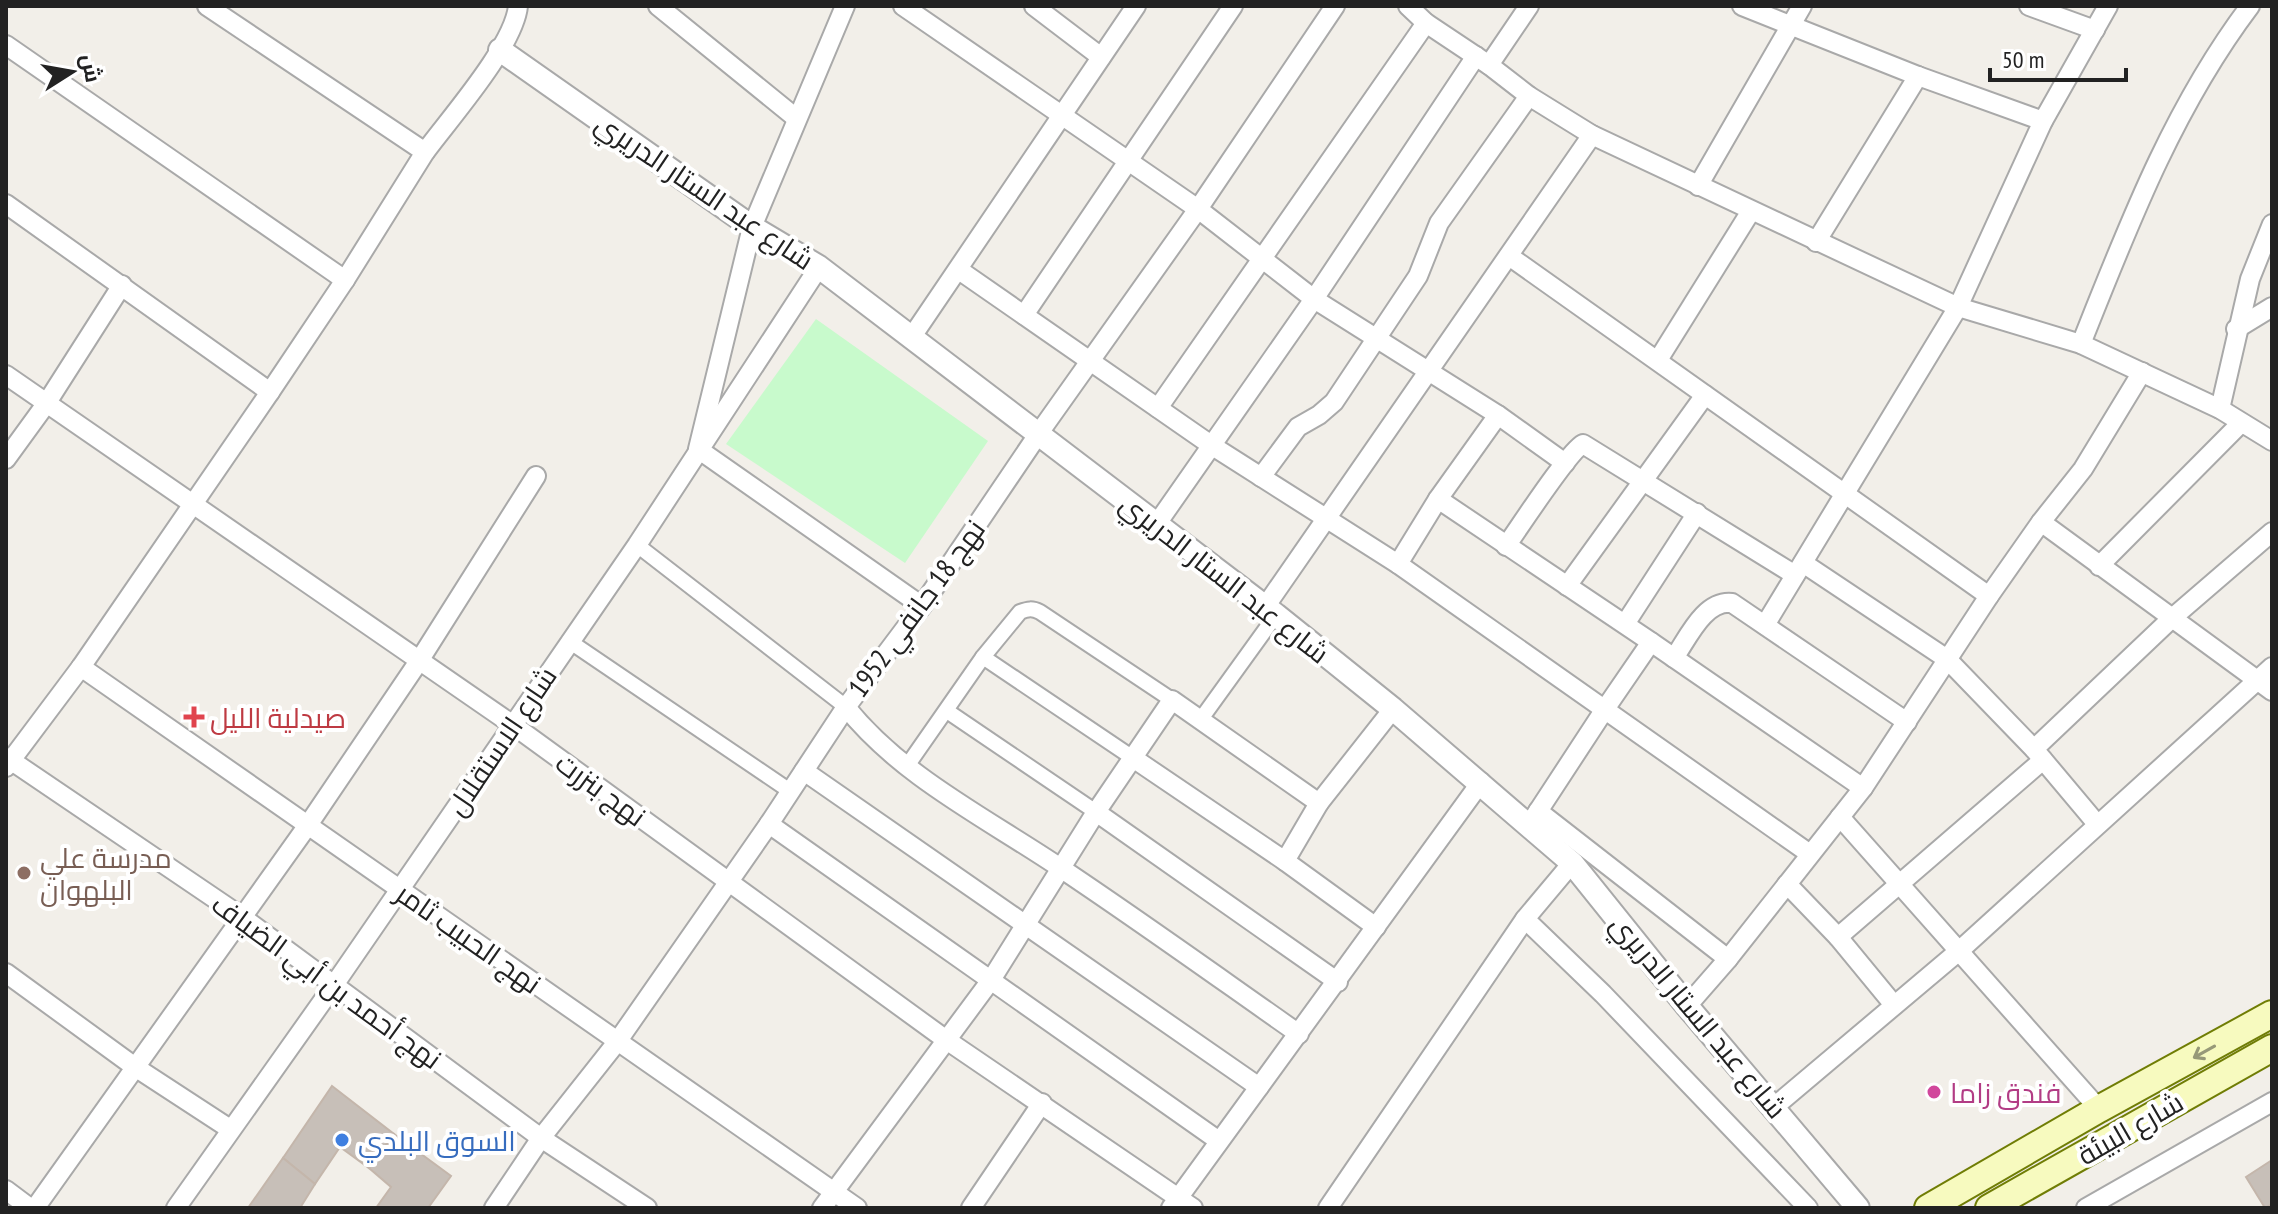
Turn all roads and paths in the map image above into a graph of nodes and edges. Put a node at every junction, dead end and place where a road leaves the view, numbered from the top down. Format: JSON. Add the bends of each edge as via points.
{"nodes":[{"id":1,"x":207,"y":6,"type":"edge"},
{"id":2,"x":518,"y":6,"type":"edge"},
{"id":3,"x":688,"y":6,"type":"edge"},
{"id":4,"x":845,"y":6,"type":"edge"},
{"id":5,"x":903,"y":6,"type":"edge"},
{"id":6,"x":1034,"y":6,"type":"edge"},
{"id":7,"x":1136,"y":6,"type":"edge"},
{"id":8,"x":1233,"y":6,"type":"edge"},
{"id":9,"x":1335,"y":6,"type":"edge"},
{"id":10,"x":1529,"y":6,"type":"edge"},
{"id":11,"x":1742,"y":6,"type":"edge"},
{"id":12,"x":1802,"y":6,"type":"edge"},
{"id":13,"x":2029,"y":6,"type":"edge"},
{"id":14,"x":2108,"y":6,"type":"edge"},
{"id":15,"x":2250,"y":6,"type":"edge"},
{"id":16,"x":664,"y":8,"type":"edge"},
{"id":17,"x":1417,"y":12,"type":"edge"},
{"id":18,"x":681,"y":25,"type":"junction"},
{"id":19,"x":1791,"y":26,"type":"junction"},
{"id":20,"x":2095,"y":30,"type":"junction"},
{"id":21,"x":6,"y":45,"type":"edge"},
{"id":22,"x":500,"y":50,"type":"junction"},
{"id":23,"x":1101,"y":57,"type":"junction"},
{"id":24,"x":1482,"y":61,"type":"junction"},
{"id":25,"x":1918,"y":76,"type":"junction"},
{"id":26,"x":1529,"y":96,"type":"junction"},
{"id":27,"x":1061,"y":115,"type":"junction"},
{"id":28,"x":796,"y":118,"type":"junction"},
{"id":29,"x":2043,"y":121,"type":"junction"},
{"id":30,"x":1592,"y":135,"type":"junction"},
{"id":31,"x":425,"y":152,"type":"junction"},
{"id":32,"x":1127,"y":162,"type":"junction"},
{"id":33,"x":1698,"y":186,"type":"junction"},
{"id":34,"x":6,"y":204,"type":"edge"},
{"id":35,"x":1198,"y":209,"type":"junction"},
{"id":36,"x":1751,"y":211,"type":"junction"},
{"id":37,"x":2272,"y":224,"type":"edge"},
{"id":38,"x":752,"y":227,"type":"junction"},
{"id":39,"x":1816,"y":242,"type":"junction"},
{"id":40,"x":1509,"y":256,"type":"junction"},
{"id":41,"x":1262,"y":259,"type":"junction"},
{"id":42,"x":819,"y":267,"type":"junction"},
{"id":43,"x":959,"y":270,"type":"junction"},
{"id":44,"x":345,"y":280,"type":"junction"},
{"id":45,"x":122,"y":285,"type":"junction"},
{"id":46,"x":1314,"y":299,"type":"junction"},
{"id":47,"x":1958,"y":307,"type":"junction"},
{"id":48,"x":2272,"y":307,"type":"edge"},
{"id":49,"x":1024,"y":315,"type":"junction"},
{"id":50,"x":2236,"y":329,"type":"junction"},
{"id":51,"x":1377,"y":337,"type":"junction"},
{"id":52,"x":911,"y":338,"type":"junction"},
{"id":53,"x":2081,"y":344,"type":"junction"},
{"id":54,"x":1092,"y":360,"type":"junction"},
{"id":55,"x":1658,"y":360,"type":"junction"},
{"id":56,"x":1429,"y":372,"type":"junction"},
{"id":57,"x":2142,"y":372,"type":"junction"},
{"id":58,"x":6,"y":375,"type":"edge"},
{"id":59,"x":270,"y":392,"type":"junction"},
{"id":60,"x":1705,"y":395,"type":"junction"},
{"id":61,"x":46,"y":404,"type":"junction"},
{"id":62,"x":1158,"y":408,"type":"junction"},
{"id":63,"x":2220,"y":409,"type":"junction"},
{"id":64,"x":1498,"y":415,"type":"junction"},
{"id":65,"x":2241,"y":423,"type":"junction"},
{"id":66,"x":1039,"y":433,"type":"junction"},
{"id":67,"x":2268,"y":433,"type":"edge"},
{"id":68,"x":1211,"y":445,"type":"junction"},
{"id":69,"x":698,"y":449,"type":"junction"},
{"id":70,"x":6,"y":459,"type":"edge"},
{"id":71,"x":1565,"y":463,"type":"junction"},
{"id":72,"x":536,"y":476,"type":"dead end"},
{"id":73,"x":1261,"y":477,"type":"junction"},
{"id":74,"x":1643,"y":480,"type":"junction"},
{"id":75,"x":1845,"y":494,"type":"junction"},
{"id":76,"x":1438,"y":499,"type":"junction"},
{"id":77,"x":192,"y":503,"type":"junction"},
{"id":78,"x":1697,"y":513,"type":"junction"},
{"id":79,"x":1326,"y":519,"type":"junction"},
{"id":80,"x":2041,"y":522,"type":"junction"},
{"id":81,"x":1156,"y":525,"type":"junction"},
{"id":82,"x":2272,"y":532,"type":"edge"},
{"id":83,"x":637,"y":545,"type":"junction"},
{"id":84,"x":1506,"y":546,"type":"junction"},
{"id":85,"x":1398,"y":564,"type":"junction"},
{"id":86,"x":2099,"y":566,"type":"junction"},
{"id":87,"x":1799,"y":569,"type":"junction"},
{"id":88,"x":1567,"y":586,"type":"junction"},
{"id":89,"x":1989,"y":596,"type":"junction"},
{"id":90,"x":922,"y":606,"type":"junction"},
{"id":91,"x":1270,"y":611,"type":"junction"},
{"id":92,"x":2171,"y":619,"type":"junction"},
{"id":93,"x":1625,"y":624,"type":"junction"},
{"id":94,"x":1765,"y":625,"type":"junction"},
{"id":95,"x":569,"y":641,"type":"junction"},
{"id":96,"x":1651,"y":642,"type":"junction"},
{"id":97,"x":983,"y":657,"type":"junction"},
{"id":98,"x":1674,"y":658,"type":"junction"},
{"id":99,"x":1947,"y":659,"type":"junction"},
{"id":100,"x":419,"y":661,"type":"junction"},
{"id":101,"x":81,"y":667,"type":"junction"},
{"id":102,"x":2272,"y":667,"type":"edge"},
{"id":103,"x":2265,"y":686,"type":"edge"},
{"id":104,"x":1172,"y":700,"type":"junction"},
{"id":105,"x":846,"y":707,"type":"junction"},
{"id":106,"x":1393,"y":709,"type":"junction"},
{"id":107,"x":1605,"y":709,"type":"junction"},
{"id":108,"x":947,"y":711,"type":"junction"},
{"id":109,"x":1201,"y":719,"type":"junction"},
{"id":110,"x":1907,"y":722,"type":"junction"},
{"id":111,"x":513,"y":725,"type":"junction"},
{"id":112,"x":2038,"y":754,"type":"junction"},
{"id":113,"x":1133,"y":758,"type":"junction"},
{"id":114,"x":8,"y":762,"type":"edge"},
{"id":115,"x":907,"y":766,"type":"junction"},
{"id":116,"x":804,"y":771,"type":"junction"},
{"id":117,"x":1481,"y":782,"type":"junction"},
{"id":118,"x":1863,"y":788,"type":"junction"},
{"id":119,"x":790,"y":791,"type":"junction"},
{"id":120,"x":1319,"y":803,"type":"junction"},
{"id":121,"x":1096,"y":812,"type":"junction"},
{"id":122,"x":1840,"y":817,"type":"junction"},
{"id":123,"x":1534,"y":818,"type":"junction"},
{"id":124,"x":769,"y":824,"type":"junction"},
{"id":125,"x":2097,"y":824,"type":"junction"},
{"id":126,"x":308,"y":825,"type":"junction"},
{"id":127,"x":1810,"y":854,"type":"junction"},
{"id":128,"x":1285,"y":861,"type":"junction"},
{"id":129,"x":1572,"y":863,"type":"junction"},
{"id":130,"x":1061,"y":868,"type":"junction"},
{"id":131,"x":729,"y":882,"type":"junction"},
{"id":132,"x":1900,"y":883,"type":"junction"},
{"id":133,"x":1787,"y":884,"type":"junction"},
{"id":134,"x":400,"y":889,"type":"junction"},
{"id":135,"x":242,"y":917,"type":"junction"},
{"id":136,"x":1525,"y":919,"type":"junction"},
{"id":137,"x":1024,"y":924,"type":"junction"},
{"id":138,"x":1376,"y":927,"type":"junction"},
{"id":139,"x":1838,"y":937,"type":"junction"},
{"id":140,"x":1959,"y":951,"type":"junction"},
{"id":141,"x":1728,"y":959,"type":"junction"},
{"id":142,"x":6,"y":973,"type":"edge"},
{"id":143,"x":991,"y":980,"type":"junction"},
{"id":144,"x":1338,"y":982,"type":"junction"},
{"id":145,"x":334,"y":985,"type":"junction"},
{"id":146,"x":1894,"y":1005,"type":"junction"},
{"id":147,"x":1687,"y":1006,"type":"junction"},
{"id":148,"x":2272,"y":1014,"type":"edge"},
{"id":149,"x":1299,"y":1034,"type":"junction"},
{"id":150,"x":945,"y":1039,"type":"junction"},
{"id":151,"x":617,"y":1042,"type":"junction"},
{"id":152,"x":2272,"y":1048,"type":"edge"},
{"id":153,"x":135,"y":1067,"type":"junction"},
{"id":154,"x":2159,"y":1076,"type":"junction"},
{"id":155,"x":1259,"y":1087,"type":"junction"},
{"id":156,"x":2174,"y":1102,"type":"junction"},
{"id":157,"x":2272,"y":1102,"type":"edge"},
{"id":158,"x":1042,"y":1103,"type":"junction"},
{"id":159,"x":1774,"y":1107,"type":"junction"},
{"id":160,"x":2099,"y":1109,"type":"junction"},
{"id":161,"x":230,"y":1129,"type":"junction"},
{"id":162,"x":541,"y":1138,"type":"junction"},
{"id":163,"x":1219,"y":1141,"type":"junction"},
{"id":164,"x":1972,"y":1182,"type":"junction"},
{"id":165,"x":6,"y":1190,"type":"edge"},
{"id":166,"x":833,"y":1191,"type":"junction"},
{"id":167,"x":1181,"y":1204,"type":"edge"},
{"id":168,"x":33,"y":1208,"type":"edge"},
{"id":169,"x":176,"y":1208,"type":"edge"},
{"id":170,"x":494,"y":1208,"type":"edge"},
{"id":171,"x":647,"y":1208,"type":"edge"},
{"id":172,"x":822,"y":1208,"type":"edge"},
{"id":173,"x":857,"y":1208,"type":"edge"},
{"id":174,"x":971,"y":1208,"type":"edge"},
{"id":175,"x":1328,"y":1208,"type":"edge"},
{"id":176,"x":1808,"y":1208,"type":"edge"},
{"id":177,"x":1858,"y":1208,"type":"edge"},
{"id":178,"x":1928,"y":1208,"type":"edge"},
{"id":179,"x":1991,"y":1208,"type":"edge"},
{"id":180,"x":2086,"y":1208,"type":"edge"}],
"edges":[{"from":1,"to":31,"type":"street"},
{"from":2,"to":22,"type":"street"},
{"from":3,"to":18,"type":"street"},
{"from":4,"to":28,"type":"street"},
{"from":5,"to":27,"type":"street"},
{"from":6,"to":23,"type":"street"},
{"from":7,"to":23,"type":"street"},
{"from":8,"to":32,"type":"street"},
{"from":9,"to":35,"type":"street","name":"نهج 18 جانفي 1952"},
{"from":10,"to":24,"type":"street"},
{"from":11,"to":19,"type":"street"},
{"from":12,"to":19,"type":"street"},
{"from":13,"to":20,"type":"street"},
{"from":14,"to":20,"type":"street"},
{"from":15,"to":53,"type":"street","via":[[2186,101],[2139,197]]},
{"from":16,"to":18,"type":"street"},
{"from":17,"to":24,"type":"street"},
{"from":17,"to":41,"type":"street"},
{"from":18,"to":28,"type":"street"},
{"from":19,"to":25,"type":"street"},
{"from":19,"to":33,"type":"street"},
{"from":20,"to":29,"type":"street"},
{"from":21,"to":44,"type":"street"},
{"from":22,"to":31,"type":"street"},
{"from":22,"to":38,"type":"street","name":"شارع عبد الستار الدريري"},
{"from":23,"to":27,"type":"street"},
{"from":24,"to":26,"type":"street"},
{"from":24,"to":46,"type":"street"},
{"from":25,"to":29,"type":"street"},
{"from":25,"to":39,"type":"street"},
{"from":26,"to":30,"type":"street"},
{"from":26,"to":51,"type":"street","via":[[1439,223],[1423,267]]},
{"from":27,"to":32,"type":"street"},
{"from":27,"to":43,"type":"street"},
{"from":28,"to":38,"type":"street"},
{"from":29,"to":47,"type":"street"},
{"from":30,"to":33,"type":"street"},
{"from":30,"to":40,"type":"street"},
{"from":31,"to":44,"type":"street"},
{"from":32,"to":35,"type":"street"},
{"from":32,"to":49,"type":"street"},
{"from":33,"to":36,"type":"street"},
{"from":34,"to":45,"type":"street"},
{"from":35,"to":41,"type":"street"},
{"from":35,"to":54,"type":"street","name":"نهج 18 جانفي 1952"},
{"from":36,"to":39,"type":"street"},
{"from":36,"to":55,"type":"street"},
{"from":37,"to":50,"type":"street"},
{"from":38,"to":42,"type":"street","name":"شارع عبد الستار الدريري"},
{"from":38,"to":69,"type":"street"},
{"from":39,"to":47,"type":"street"},
{"from":40,"to":55,"type":"street"},
{"from":40,"to":56,"type":"street"},
{"from":41,"to":46,"type":"street"},
{"from":41,"to":62,"type":"street"},
{"from":42,"to":52,"type":"street","name":"شارع عبد الستار الدريري"},
{"from":42,"to":69,"type":"street","name":"شارع الاستقلال"},
{"from":43,"to":49,"type":"street"},
{"from":43,"to":52,"type":"street"},
{"from":44,"to":59,"type":"street"},
{"from":45,"to":59,"type":"street"},
{"from":45,"to":61,"type":"street"},
{"from":46,"to":51,"type":"street"},
{"from":46,"to":68,"type":"street"},
{"from":47,"to":53,"type":"street"},
{"from":47,"to":75,"type":"street"},
{"from":48,"to":50,"type":"street"},
{"from":49,"to":54,"type":"street"},
{"from":50,"to":63,"type":"street"},
{"from":51,"to":56,"type":"street"},
{"from":51,"to":73,"type":"street","via":[[1334,402],[1298,427]]},
{"from":52,"to":66,"type":"street","name":"شارع عبد الستار الدريري"},
{"from":53,"to":57,"type":"street"},
{"from":54,"to":62,"type":"street"},
{"from":54,"to":66,"type":"street","name":"نهج 18 جانفي 1952"},
{"from":55,"to":60,"type":"street"},
{"from":56,"to":64,"type":"street"},
{"from":56,"to":79,"type":"street"},
{"from":57,"to":63,"type":"street"},
{"from":57,"to":80,"type":"street","via":[[2083,469]]},
{"from":58,"to":61,"type":"street","name":"نهج بنزرت"},
{"from":59,"to":77,"type":"street"},
{"from":60,"to":74,"type":"street"},
{"from":60,"to":75,"type":"street"},
{"from":61,"to":70,"type":"street"},
{"from":61,"to":77,"type":"street","name":"نهج بنزرت"},
{"from":62,"to":68,"type":"street"},
{"from":63,"to":65,"type":"street"},
{"from":64,"to":71,"type":"street"},
{"from":64,"to":76,"type":"street"},
{"from":65,"to":67,"type":"street"},
{"from":65,"to":86,"type":"street"},
{"from":66,"to":81,"type":"street","name":"شارع عبد الستار الدريري"},
{"from":66,"to":90,"type":"street","name":"نهج 18 جانفي 1952"},
{"from":68,"to":73,"type":"street"},
{"from":68,"to":81,"type":"street"},
{"from":69,"to":83,"type":"street","name":"شارع الاستقلال"},
{"from":69,"to":90,"type":"street"},
{"from":71,"to":74,"type":"street","via":[[1577,447],[1586,445]]},
{"from":71,"to":84,"type":"street"},
{"from":72,"to":100,"type":"street"},
{"from":73,"to":79,"type":"street"},
{"from":74,"to":78,"type":"street"},
{"from":74,"to":88,"type":"street"},
{"from":75,"to":87,"type":"street"},
{"from":75,"to":89,"type":"street"},
{"from":76,"to":84,"type":"street"},
{"from":76,"to":85,"type":"street"},
{"from":77,"to":100,"type":"street","name":"نهج بنزرت"},
{"from":77,"to":101,"type":"street"},
{"from":78,"to":87,"type":"street"},
{"from":78,"to":93,"type":"street"},
{"from":79,"to":85,"type":"street"},
{"from":79,"to":91,"type":"street"},
{"from":80,"to":86,"type":"street"},
{"from":80,"to":89,"type":"street"},
{"from":81,"to":91,"type":"street","name":"شارع عبد الستار الدريري"},
{"from":82,"to":92,"type":"street"},
{"from":83,"to":95,"type":"street","name":"شارع الاستقلال"},
{"from":83,"to":105,"type":"street"},
{"from":84,"to":88,"type":"street"},
{"from":85,"to":107,"type":"street"},
{"from":86,"to":92,"type":"street"},
{"from":87,"to":94,"type":"street"},
{"from":87,"to":99,"type":"street"},
{"from":88,"to":93,"type":"street"},
{"from":89,"to":99,"type":"street"},
{"from":90,"to":105,"type":"street","name":"نهج 18 جانفي 1952"},
{"from":91,"to":106,"type":"street","name":"شارع عبد الستار الدريري"},
{"from":91,"to":109,"type":"street"},
{"from":92,"to":103,"type":"street"},
{"from":92,"to":112,"type":"street"},
{"from":93,"to":96,"type":"street"},
{"from":94,"to":98,"type":"street","via":[[1732,603],[1720,603],[1705,614]]},
{"from":94,"to":110,"type":"street"},
{"from":95,"to":111,"type":"street","name":"شارع الاستقلال"},
{"from":95,"to":119,"type":"street"},
{"from":96,"to":98,"type":"street"},
{"from":96,"to":107,"type":"street"},
{"from":97,"to":104,"type":"street","via":[[1020,612],[1033,608]]},
{"from":97,"to":108,"type":"street"},
{"from":97,"to":113,"type":"street"},
{"from":98,"to":118,"type":"street"},
{"from":99,"to":110,"type":"street"},
{"from":99,"to":112,"type":"street"},
{"from":100,"to":111,"type":"street","name":"نهج بنزرت"},
{"from":100,"to":126,"type":"street"},
{"from":101,"to":114,"type":"street"},
{"from":101,"to":126,"type":"street","name":"نهج الحبيب ثامر"},
{"from":102,"to":103,"type":"street"},
{"from":103,"to":125,"type":"street"},
{"from":104,"to":109,"type":"street"},
{"from":104,"to":113,"type":"street"},
{"from":105,"to":115,"type":"street"},
{"from":105,"to":116,"type":"street","name":"نهج 18 جانفي 1952"},
{"from":106,"to":117,"type":"street","name":"شارع عبد الستار الدريري"},
{"from":106,"to":120,"type":"street"},
{"from":107,"to":123,"type":"street"},
{"from":107,"to":127,"type":"street"},
{"from":108,"to":115,"type":"street"},
{"from":108,"to":121,"type":"street"},
{"from":109,"to":120,"type":"street"},
{"from":110,"to":118,"type":"street"},
{"from":111,"to":131,"type":"street","name":"نهج بنزرت"},
{"from":111,"to":134,"type":"street","name":"شارع الاستقلال"},
{"from":112,"to":125,"type":"street"},
{"from":112,"to":132,"type":"street"},
{"from":113,"to":121,"type":"street"},
{"from":113,"to":128,"type":"street"},
{"from":114,"to":135,"type":"street","name":"نهج أحمد بن أبي الضياف"},
{"from":115,"to":130,"type":"street"},
{"from":116,"to":119,"type":"street","name":"نهج 18 جانفي 1952"},
{"from":116,"to":137,"type":"street"},
{"from":117,"to":123,"type":"street","name":"شارع عبد الستار الدريري"},
{"from":117,"to":138,"type":"street"},
{"from":118,"to":122,"type":"street"},
{"from":119,"to":124,"type":"street","name":"نهج 18 جانفي 1952"},
{"from":120,"to":128,"type":"street"},
{"from":121,"to":130,"type":"street"},
{"from":121,"to":144,"type":"street"},
{"from":122,"to":127,"type":"street"},
{"from":122,"to":132,"type":"street"},
{"from":123,"to":129,"type":"street","name":"شارع عبد الستار الدريري"},
{"from":123,"to":141,"type":"street"},
{"from":124,"to":131,"type":"street","name":"نهج 18 جانفي 1952"},
{"from":124,"to":143,"type":"street"},
{"from":125,"to":140,"type":"street"},
{"from":126,"to":134,"type":"street","name":"نهج الحبيب ثامر"},
{"from":126,"to":135,"type":"street"},
{"from":127,"to":133,"type":"street"},
{"from":128,"to":138,"type":"street"},
{"from":129,"to":136,"type":"street"},
{"from":129,"to":147,"type":"street","name":"شارع عبد الستار الدريري"},
{"from":130,"to":137,"type":"street"},
{"from":130,"to":149,"type":"street"},
{"from":131,"to":150,"type":"street","name":"نهج بنزرت"},
{"from":131,"to":151,"type":"street","name":"نهج 18 جانفي 1952"},
{"from":132,"to":139,"type":"street"},
{"from":132,"to":140,"type":"street"},
{"from":133,"to":139,"type":"street"},
{"from":133,"to":141,"type":"street"},
{"from":134,"to":145,"type":"street","name":"شارع الاستقلال"},
{"from":134,"to":151,"type":"street","name":"نهج الحبيب ثامر"},
{"from":135,"to":145,"type":"street","name":"نهج أحمد بن أبي الضياف"},
{"from":135,"to":153,"type":"street"},
{"from":136,"to":175,"type":"street"},
{"from":136,"to":176,"type":"street"},
{"from":137,"to":143,"type":"street"},
{"from":137,"to":155,"type":"street"},
{"from":138,"to":144,"type":"street"},
{"from":139,"to":146,"type":"street"},
{"from":140,"to":146,"type":"street"},
{"from":140,"to":160,"type":"street"},
{"from":141,"to":147,"type":"street"},
{"from":142,"to":153,"type":"street"},
{"from":143,"to":150,"type":"street"},
{"from":143,"to":163,"type":"street"},
{"from":144,"to":149,"type":"street"},
{"from":145,"to":161,"type":"street","name":"شارع الاستقلال"},
{"from":145,"to":162,"type":"street","name":"نهج أحمد بن أبي الضياف"},
{"from":146,"to":159,"type":"street"},
{"from":147,"to":159,"type":"street","name":"شارع عبد الستار الدريري"},
{"from":148,"to":154,"type":"main road","one_way":true},
{"from":149,"to":155,"type":"street"},
{"from":150,"to":158,"type":"street","name":"نهج بنزرت"},
{"from":150,"to":166,"type":"street"},
{"from":151,"to":162,"type":"street","name":"نهج 18 جانفي 1952"},
{"from":151,"to":166,"type":"street","name":"نهج الحبيب ثامر"},
{"from":152,"to":156,"type":"main road","name":"شارع البيئة"},
{"from":153,"to":161,"type":"street"},
{"from":153,"to":168,"type":"street"},
{"from":154,"to":156,"type":"main road"},
{"from":154,"to":160,"type":"main road"},
{"from":155,"to":163,"type":"street"},
{"from":156,"to":179,"type":"main road","name":"شارع البيئة"},
{"from":157,"to":180,"type":"street"},
{"from":158,"to":167,"type":"street","name":"نهج بنزرت"},
{"from":158,"to":174,"type":"street"},
{"from":159,"to":177,"type":"street","name":"شارع عبد الستار الدريري"},
{"from":160,"to":164,"type":"main road"},
{"from":161,"to":169,"type":"street","name":"شارع الاستقلال"},
{"from":162,"to":170,"type":"street","name":"نهج 18 جانفي 1952"},
{"from":162,"to":171,"type":"street","name":"نهج أحمد بن أبي الضياف"},
{"from":163,"to":167,"type":"street"},
{"from":164,"to":178,"type":"main road"},
{"from":164,"to":179,"type":"main road"},
{"from":165,"to":168,"type":"street"},
{"from":166,"to":172,"type":"street"},
{"from":166,"to":173,"type":"street","name":"نهج الحبيب ثامر"}]}
